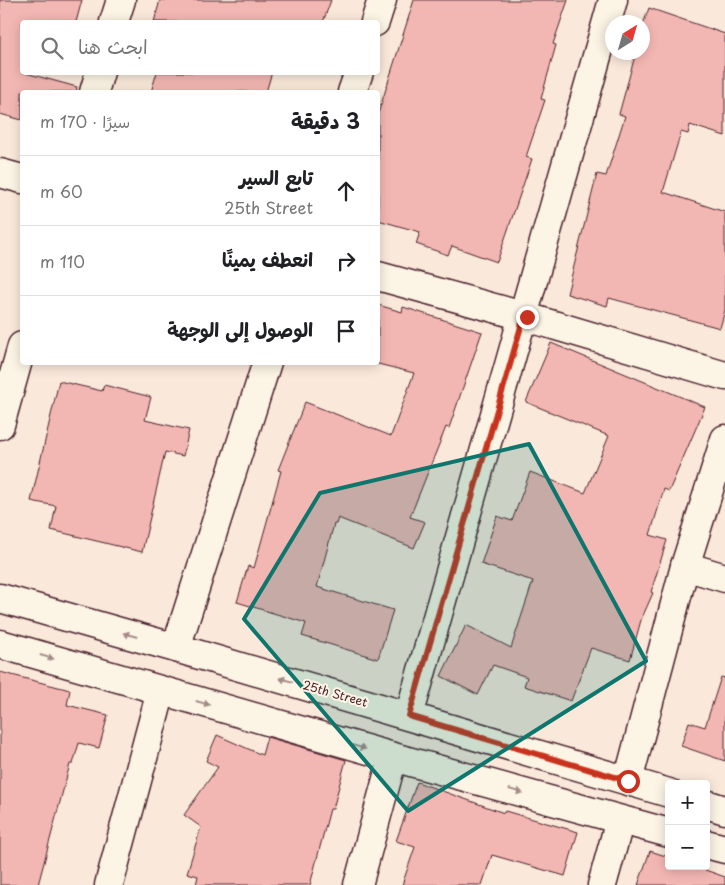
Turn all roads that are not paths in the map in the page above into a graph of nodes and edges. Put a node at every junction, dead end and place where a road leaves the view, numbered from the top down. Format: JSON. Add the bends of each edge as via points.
{"nodes":[{"id":1,"x":121,"y":0,"type":"edge"},
{"id":2,"x":382,"y":0,"type":"edge"},
{"id":3,"x":613,"y":0,"type":"edge"},
{"id":4,"x":115,"y":20,"type":"edge"},
{"id":5,"x":376,"y":20,"type":"edge"},
{"id":6,"x":99,"y":75,"type":"edge"},
{"id":7,"x":358,"y":75,"type":"edge"},
{"id":8,"x":95,"y":90,"type":"edge"},
{"id":9,"x":353,"y":90,"type":"edge"},
{"id":10,"x":0,"y":173,"type":"edge"},
{"id":11,"x":20,"y":178,"type":"edge"},
{"id":12,"x":380,"y":277,"type":"edge"},
{"id":13,"x":524,"y":316,"type":"junction"},
{"id":14,"x":20,"y":353,"type":"edge"},
{"id":15,"x":266,"y":365,"type":"edge"},
{"id":16,"x":725,"y":376,"type":"edge"},
{"id":17,"x":0,"y":425,"type":"edge"},
{"id":18,"x":725,"y":439,"type":"edge"},
{"id":19,"x":685,"y":566,"type":"junction"},
{"id":20,"x":725,"y":578,"type":"edge"},
{"id":21,"x":0,"y":598,"type":"edge"},
{"id":22,"x":0,"y":644,"type":"edge"},
{"id":23,"x":176,"y":648,"type":"junction"},
{"id":24,"x":161,"y":690,"type":"junction"},
{"id":25,"x":409,"y":716,"type":"junction"},
{"id":26,"x":393,"y":757,"type":"junction"},
{"id":27,"x":628,"y":781,"type":"junction"},
{"id":28,"x":665,"y":792,"type":"edge"},
{"id":29,"x":710,"y":805,"type":"edge"},
{"id":30,"x":725,"y":810,"type":"edge"},
{"id":31,"x":620,"y":820,"type":"junction"},
{"id":32,"x":665,"y":833,"type":"edge"},
{"id":33,"x":710,"y":845,"type":"edge"},
{"id":34,"x":725,"y":849,"type":"edge"},
{"id":35,"x":109,"y":885,"type":"edge"},
{"id":36,"x":358,"y":885,"type":"edge"},
{"id":37,"x":602,"y":885,"type":"edge"}],
"edges":[{"from":1,"to":4,"type":"street"},
{"from":2,"to":5,"type":"street"},
{"from":3,"to":13,"type":"street"},
{"from":6,"to":8,"type":"street"},
{"from":7,"to":9,"type":"street"},
{"from":10,"to":11,"type":"street"},
{"from":12,"to":13,"type":"street"},
{"from":13,"to":16,"type":"street"},
{"from":13,"to":25,"type":"street"},
{"from":14,"to":17,"type":"street"},
{"from":15,"to":23,"type":"street"},
{"from":18,"to":19,"type":"street"},
{"from":19,"to":20,"type":"street"},
{"from":19,"to":27,"type":"street"},
{"from":23,"to":21,"type":"street","name":"25th Street","one_way":true},
{"from":22,"to":24,"type":"street","one_way":true},
{"from":25,"to":23,"type":"street","name":"25th Street","one_way":true},
{"from":24,"to":26,"type":"street","one_way":true},
{"from":24,"to":35,"type":"street"},
{"from":25,"to":27,"type":"street","name":"25th Street"},
{"from":26,"to":31,"type":"street","one_way":true},
{"from":26,"to":36,"type":"street"},
{"from":27,"to":28,"type":"street","name":"25th Street"},
{"from":29,"to":30,"type":"street"},
{"from":31,"to":32,"type":"street"},
{"from":31,"to":37,"type":"street"},
{"from":33,"to":34,"type":"street"}]}
